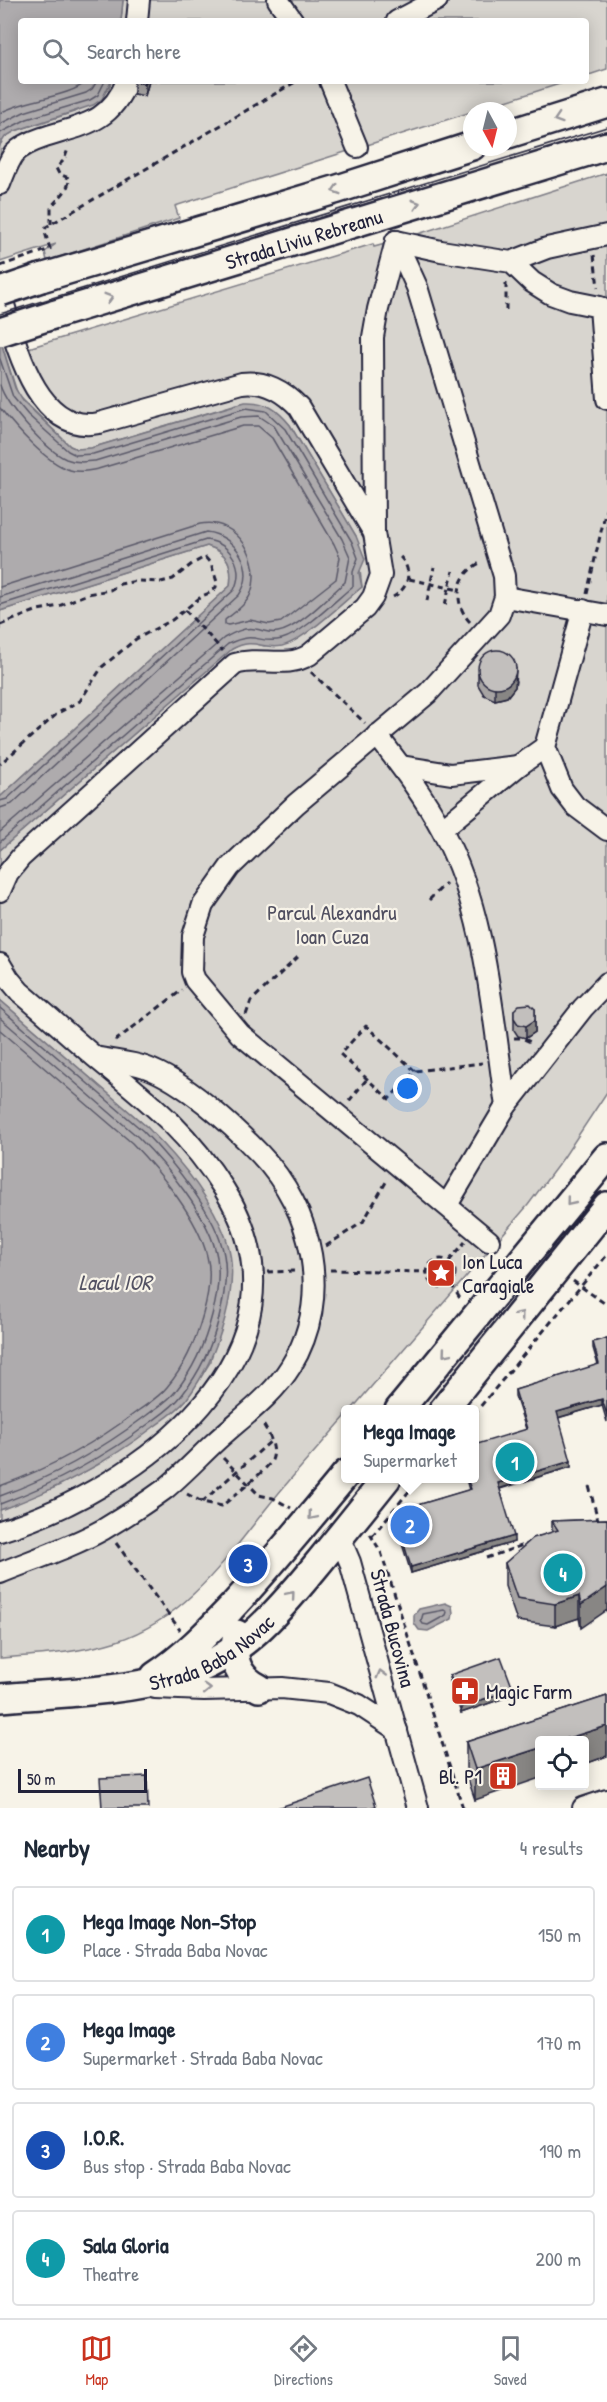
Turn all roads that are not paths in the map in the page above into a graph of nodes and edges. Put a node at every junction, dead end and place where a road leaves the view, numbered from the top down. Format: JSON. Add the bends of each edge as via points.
{"nodes":[{"id":1,"x":139,"y":0,"type":"edge"},
{"id":2,"x":278,"y":0,"type":"edge"},
{"id":3,"x":437,"y":0,"type":"edge"},
{"id":4,"x":137,"y":18,"type":"edge"},
{"id":5,"x":291,"y":18,"type":"edge"},
{"id":6,"x":403,"y":18,"type":"edge"},
{"id":7,"x":126,"y":84,"type":"edge"},
{"id":8,"x":331,"y":84,"type":"edge"},
{"id":9,"x":607,"y":103,"type":"edge"},
{"id":10,"x":517,"y":132,"type":"edge"},
{"id":11,"x":607,"y":146,"type":"edge"},
{"id":12,"x":357,"y":147,"type":"dead end"},
{"id":13,"x":463,"y":149,"type":"edge"},
{"id":14,"x":0,"y":184,"type":"edge"},
{"id":15,"x":600,"y":236,"type":"edge"},
{"id":16,"x":396,"y":241,"type":"junction"},
{"id":17,"x":509,"y":262,"type":"junction"},
{"id":18,"x":0,"y":292,"type":"edge"},
{"id":19,"x":603,"y":309,"type":"edge"},
{"id":20,"x":0,"y":332,"type":"edge"},
{"id":21,"x":607,"y":399,"type":"edge"},
{"id":22,"x":374,"y":533,"type":"junction"},
{"id":23,"x":506,"y":597,"type":"junction"},
{"id":24,"x":583,"y":610,"type":"junction"},
{"id":25,"x":607,"y":615,"type":"edge"},
{"id":26,"x":377,"y":735,"type":"junction"},
{"id":27,"x":545,"y":747,"type":"junction"},
{"id":28,"x":401,"y":766,"type":"junction"},
{"id":29,"x":518,"y":766,"type":"junction"},
{"id":30,"x":442,"y":830,"type":"junction"},
{"id":31,"x":607,"y":830,"type":"edge"},
{"id":32,"x":0,"y":891,"type":"edge"},
{"id":33,"x":0,"y":963,"type":"edge"},
{"id":34,"x":607,"y":984,"type":"edge"},
{"id":35,"x":95,"y":1057,"type":"junction"},
{"id":36,"x":506,"y":1106,"type":"junction"},
{"id":37,"x":607,"y":1157,"type":"edge"},
{"id":38,"x":447,"y":1204,"type":"junction"},
{"id":39,"x":607,"y":1206,"type":"edge"},
{"id":40,"x":482,"y":1235,"type":"road end"},
{"id":41,"x":403,"y":1405,"type":"edge"},
{"id":42,"x":447,"y":1405,"type":"edge"},
{"id":43,"x":341,"y":1479,"type":"edge"},
{"id":44,"x":385,"y":1483,"type":"edge"},
{"id":45,"x":0,"y":1531,"type":"edge"},
{"id":46,"x":337,"y":1541,"type":"junction"},
{"id":47,"x":277,"y":1556,"type":"junction"},
{"id":48,"x":0,"y":1573,"type":"edge"},
{"id":49,"x":234,"y":1650,"type":"junction"},
{"id":50,"x":137,"y":1684,"type":"junction"},
{"id":51,"x":259,"y":1688,"type":"junction"},
{"id":52,"x":0,"y":1698,"type":"edge"},
{"id":53,"x":397,"y":1730,"type":"junction"},
{"id":54,"x":607,"y":1800,"type":"edge"},
{"id":55,"x":418,"y":1808,"type":"edge"},
{"id":56,"x":583,"y":1808,"type":"edge"}],
"edges":[{"from":1,"to":4,"type":"street"},
{"from":2,"to":5,"type":"street"},
{"from":3,"to":6,"type":"street"},
{"from":7,"to":14,"type":"street","via":[[118,99],[98,120],[35,140],[21,149]]},
{"from":8,"to":12,"type":"street"},
{"from":9,"to":10,"type":"main road","one_way":true},
{"from":20,"to":11,"type":"main road","name":"Strada Liviu Rebreanu","one_way":true,"bridge":true},
{"from":13,"to":18,"type":"main road","name":"Strada Liviu Rebreanu","one_way":true,"bridge":true},
{"from":15,"to":17,"type":"street","via":[[547,248]]},
{"from":16,"to":17,"type":"street"},
{"from":16,"to":22,"type":"street","via":[[373,337]]},
{"from":16,"to":23,"type":"street","via":[[417,287],[499,558]]},
{"from":17,"to":19,"type":"street","via":[[551,294]]},
{"from":18,"to":22,"type":"street","via":[[32,385],[64,418],[91,425],[242,383],[270,386],[299,407]]},
{"from":19,"to":21,"type":"street"},
{"from":22,"to":32,"type":"street","via":[[381,575],[365,608],[300,661],[235,664],[21,857]]},
{"from":23,"to":24,"type":"street"},
{"from":23,"to":26,"type":"street","via":[[499,615],[428,693]]},
{"from":24,"to":25,"type":"street"},
{"from":24,"to":27,"type":"street"},
{"from":26,"to":28,"type":"street"},
{"from":26,"to":38,"type":"street","via":[[230,867],[203,905],[193,936],[192,972],[240,1034]]},
{"from":27,"to":29,"type":"street"},
{"from":27,"to":31,"type":"street","via":[[562,789],[575,806]]},
{"from":28,"to":29,"type":"street","via":[[451,774]]},
{"from":28,"to":30,"type":"street"},
{"from":29,"to":30,"type":"street"},
{"from":30,"to":36,"type":"street","via":[[460,869],[484,956]]},
{"from":33,"to":35,"type":"street","via":[[20,992]]},
{"from":34,"to":36,"type":"street","via":[[583,1008]]},
{"from":35,"to":45,"type":"street","via":[[170,1119],[212,1172],[240,1220],[249,1250],[253,1294],[240,1346],[213,1393],[197,1412],[169,1438],[101,1487]]},
{"from":35,"to":48,"type":"street","via":[[145,1067],[192,1096],[240,1134],[278,1173],[301,1219],[313,1261],[310,1316],[299,1349],[283,1378],[173,1481],[105,1528]]},
{"from":36,"to":38,"type":"street"},
{"from":37,"to":41,"type":"main road","one_way":true},
{"from":38,"to":40,"type":"street"},
{"from":42,"to":39,"type":"main road","one_way":true},
{"from":43,"to":47,"type":"main road","name":"Strada Baba Novac","one_way":true},
{"from":44,"to":46,"type":"main road","name":"Strada Baba Novac","via":[[365,1525]]},
{"from":49,"to":46,"type":"main road","name":"Strada Baba Novac","one_way":true,"via":[[267,1623]]},
{"from":53,"to":46,"type":"street","name":"Strada Bucovina","one_way":true,"via":[[350,1562]]},
{"from":47,"to":49,"type":"main road","via":[[249,1602]]},
{"from":47,"to":50,"type":"main road","name":"Strada Baba Novac","via":[[192,1647]]},
{"from":49,"to":50,"type":"main road","name":"Strada Baba Novac","via":[[194,1671]]},
{"from":49,"to":51,"type":"main road","via":[[242,1675]]},
{"from":50,"to":51,"type":"street","one_way":true,"via":[[188,1689]]},
{"from":50,"to":52,"type":"main road"},
{"from":51,"to":53,"type":"street","via":[[329,1693],[358,1705]]},
{"from":53,"to":55,"type":"street","name":"Strada Bucovina"},
{"from":54,"to":56,"type":"street"}]}
